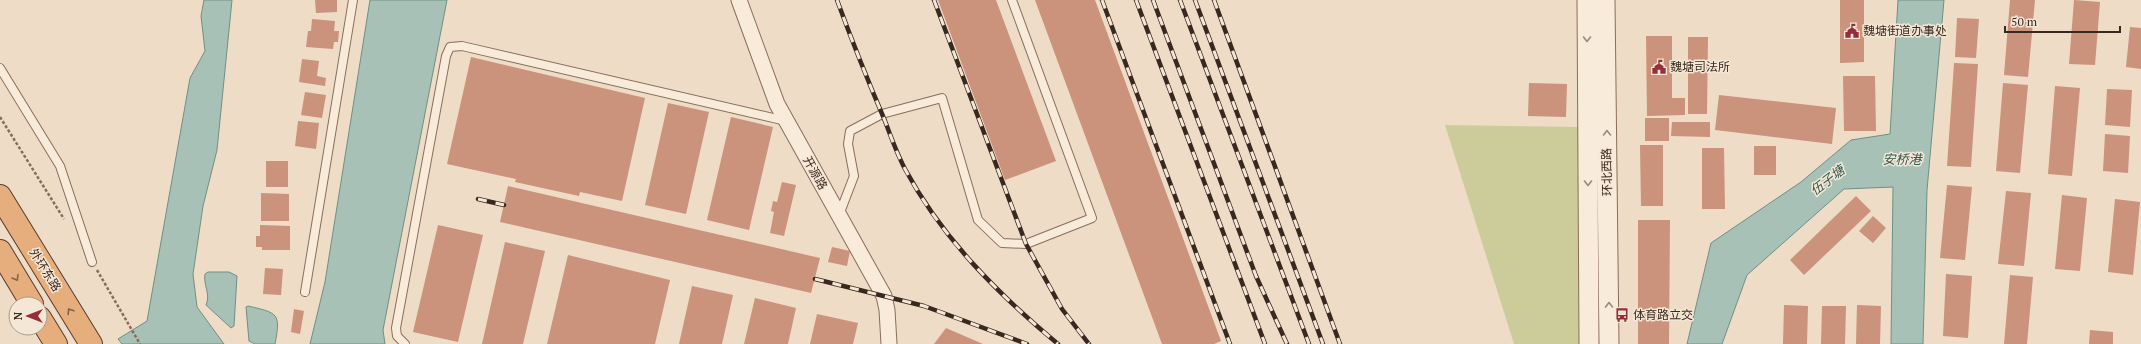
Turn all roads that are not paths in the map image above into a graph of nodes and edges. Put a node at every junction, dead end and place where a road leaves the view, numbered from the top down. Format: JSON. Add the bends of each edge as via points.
{"nodes":[{"id":1,"x":353,"y":0,"type":"edge"},
{"id":2,"x":739,"y":0,"type":"edge"},
{"id":3,"x":1012,"y":0,"type":"edge"},
{"id":4,"x":1587,"y":0,"type":"edge"},
{"id":5,"x":1605,"y":0,"type":"edge"},
{"id":6,"x":0,"y":68,"type":"edge"},
{"id":7,"x":786,"y":121,"type":"junction"},
{"id":8,"x":0,"y":196,"type":"edge"},
{"id":9,"x":839,"y":216,"type":"junction"},
{"id":10,"x":0,"y":251,"type":"edge"},
{"id":11,"x":92,"y":262,"type":"road end"},
{"id":12,"x":305,"y":292,"type":"dead end"},
{"id":13,"x":27,"y":296,"type":"edge"},
{"id":14,"x":48,"y":331,"type":"edge"},
{"id":15,"x":56,"y":344,"type":"edge"},
{"id":16,"x":91,"y":344,"type":"edge"},
{"id":17,"x":405,"y":344,"type":"edge"},
{"id":18,"x":889,"y":344,"type":"edge"},
{"id":19,"x":1589,"y":344,"type":"edge"},
{"id":20,"x":1609,"y":344,"type":"edge"}],
"edges":[{"from":1,"to":12,"type":"lane"},
{"from":2,"to":7,"type":"street","name":"开源路","via":[[777,104]]},
{"from":3,"to":9,"type":"lane","via":[[1092,218],[1026,244],[1002,243],[978,220],[942,98],[882,114],[850,131],[848,144],[854,176]]},
{"from":4,"to":19,"type":"street","name":"环北西路","one_way":true},
{"from":20,"to":5,"type":"street","name":"环北西路","one_way":true},
{"from":6,"to":11,"type":"lane","via":[[60,166]]},
{"from":7,"to":9,"type":"street","name":"开源路"},
{"from":7,"to":17,"type":"lane","via":[[462,46],[450,47],[444,64],[396,328],[397,336]]},
{"from":16,"to":8,"type":"highway","name":"外环东路","one_way":true},
{"from":9,"to":18,"type":"street","name":"开源路","via":[[884,296]]},
{"from":10,"to":13,"type":"highway","one_way":true},
{"from":14,"to":15,"type":"highway"}]}
